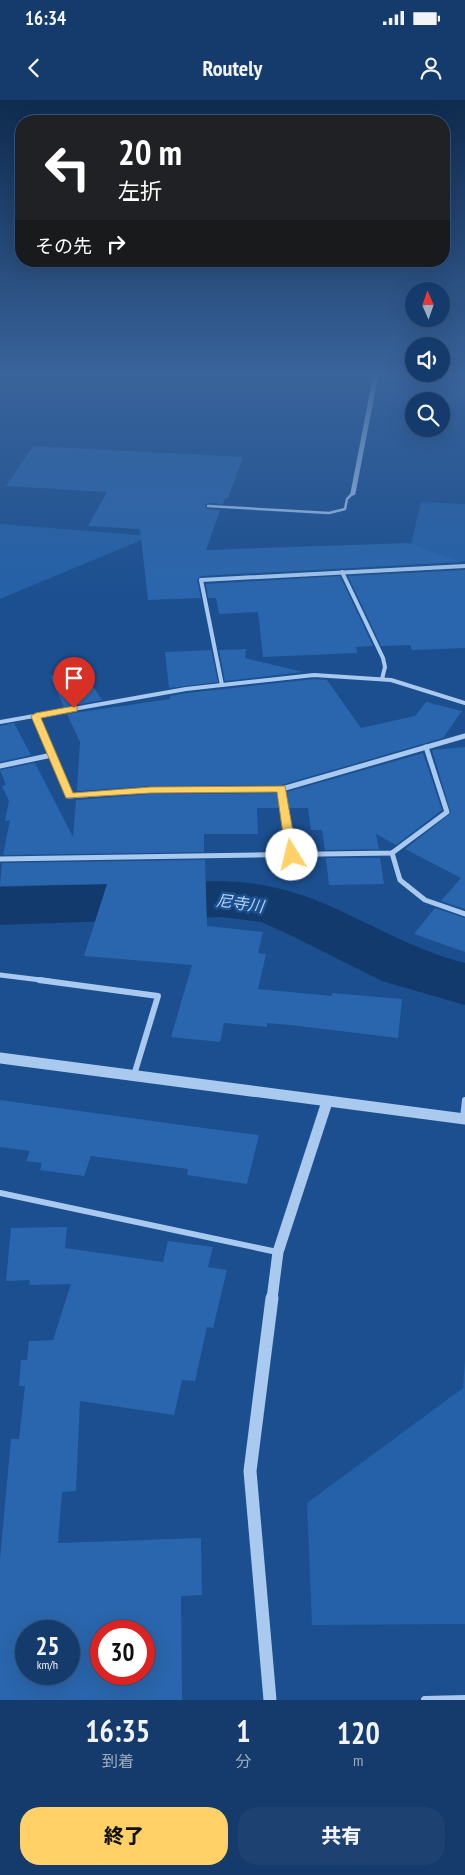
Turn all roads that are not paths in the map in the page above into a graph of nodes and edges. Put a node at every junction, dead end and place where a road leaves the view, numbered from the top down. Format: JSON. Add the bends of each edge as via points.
{"nodes":[{"id":1,"x":362,"y":449,"type":"edge"},
{"id":2,"x":353,"y":493,"type":"joint"},
{"id":3,"x":208,"y":506,"type":"dead end"},
{"id":4,"x":465,"y":566,"type":"edge"},
{"id":5,"x":342,"y":572,"type":"junction"},
{"id":6,"x":382,"y":679,"type":"junction"},
{"id":7,"x":222,"y":685,"type":"junction"},
{"id":8,"x":465,"y":703,"type":"edge"},
{"id":9,"x":36,"y":716,"type":"junction"},
{"id":10,"x":0,"y":722,"type":"edge"},
{"id":11,"x":465,"y":736,"type":"edge"},
{"id":12,"x":426,"y":747,"type":"junction"},
{"id":13,"x":52,"y":755,"type":"junction"},
{"id":14,"x":0,"y":766,"type":"edge"},
{"id":15,"x":282,"y":789,"type":"junction"},
{"id":16,"x":392,"y":853,"type":"junction"},
{"id":17,"x":292,"y":855,"type":"junction"},
{"id":18,"x":0,"y":859,"type":"edge"},
{"id":19,"x":465,"y":914,"type":"edge"},
{"id":20,"x":0,"y":975,"type":"edge"},
{"id":21,"x":0,"y":1058,"type":"edge"},
{"id":22,"x":134,"y":1076,"type":"junction"},
{"id":23,"x":465,"y":1100,"type":"edge"},
{"id":24,"x":327,"y":1102,"type":"junction"},
{"id":25,"x":464,"y":1119,"type":"edge"},
{"id":26,"x":0,"y":1193,"type":"edge"},
{"id":27,"x":278,"y":1252,"type":"junction"},
{"id":28,"x":465,"y":1698,"type":"edge"},
{"id":29,"x":270,"y":1700,"type":"edge"},
{"id":30,"x":425,"y":1700,"type":"edge"}],
"edges":[{"from":1,"to":2,"type":"street"},
{"from":2,"to":3,"type":"lane","via":[[347,499],[345,509],[329,513]]},
{"from":4,"to":5,"type":"street"},
{"from":5,"to":6,"type":"street","via":[[383,658]]},
{"from":5,"to":7,"type":"street","via":[[201,580]]},
{"from":6,"to":7,"type":"street","via":[[314,675]]},
{"from":6,"to":8,"type":"street"},
{"from":7,"to":9,"type":"street"},
{"from":9,"to":10,"type":"street"},
{"from":9,"to":13,"type":"street"},
{"from":11,"to":12,"type":"street"},
{"from":12,"to":15,"type":"street"},
{"from":12,"to":16,"type":"street","via":[[448,812]]},
{"from":13,"to":14,"type":"street"},
{"from":13,"to":15,"type":"street","via":[[69,796],[151,790]]},
{"from":15,"to":17,"type":"street"},
{"from":16,"to":17,"type":"street"},
{"from":16,"to":19,"type":"street","via":[[400,880],[425,900]]},
{"from":17,"to":18,"type":"street"},
{"from":20,"to":22,"type":"street","via":[[158,996]]},
{"from":21,"to":22,"type":"street"},
{"from":22,"to":24,"type":"street"},
{"from":23,"to":25,"type":"street"},
{"from":24,"to":25,"type":"street"},
{"from":24,"to":27,"type":"street"},
{"from":26,"to":27,"type":"street"},
{"from":27,"to":29,"type":"street","via":[[250,1472]]},
{"from":28,"to":30,"type":"street"}]}
